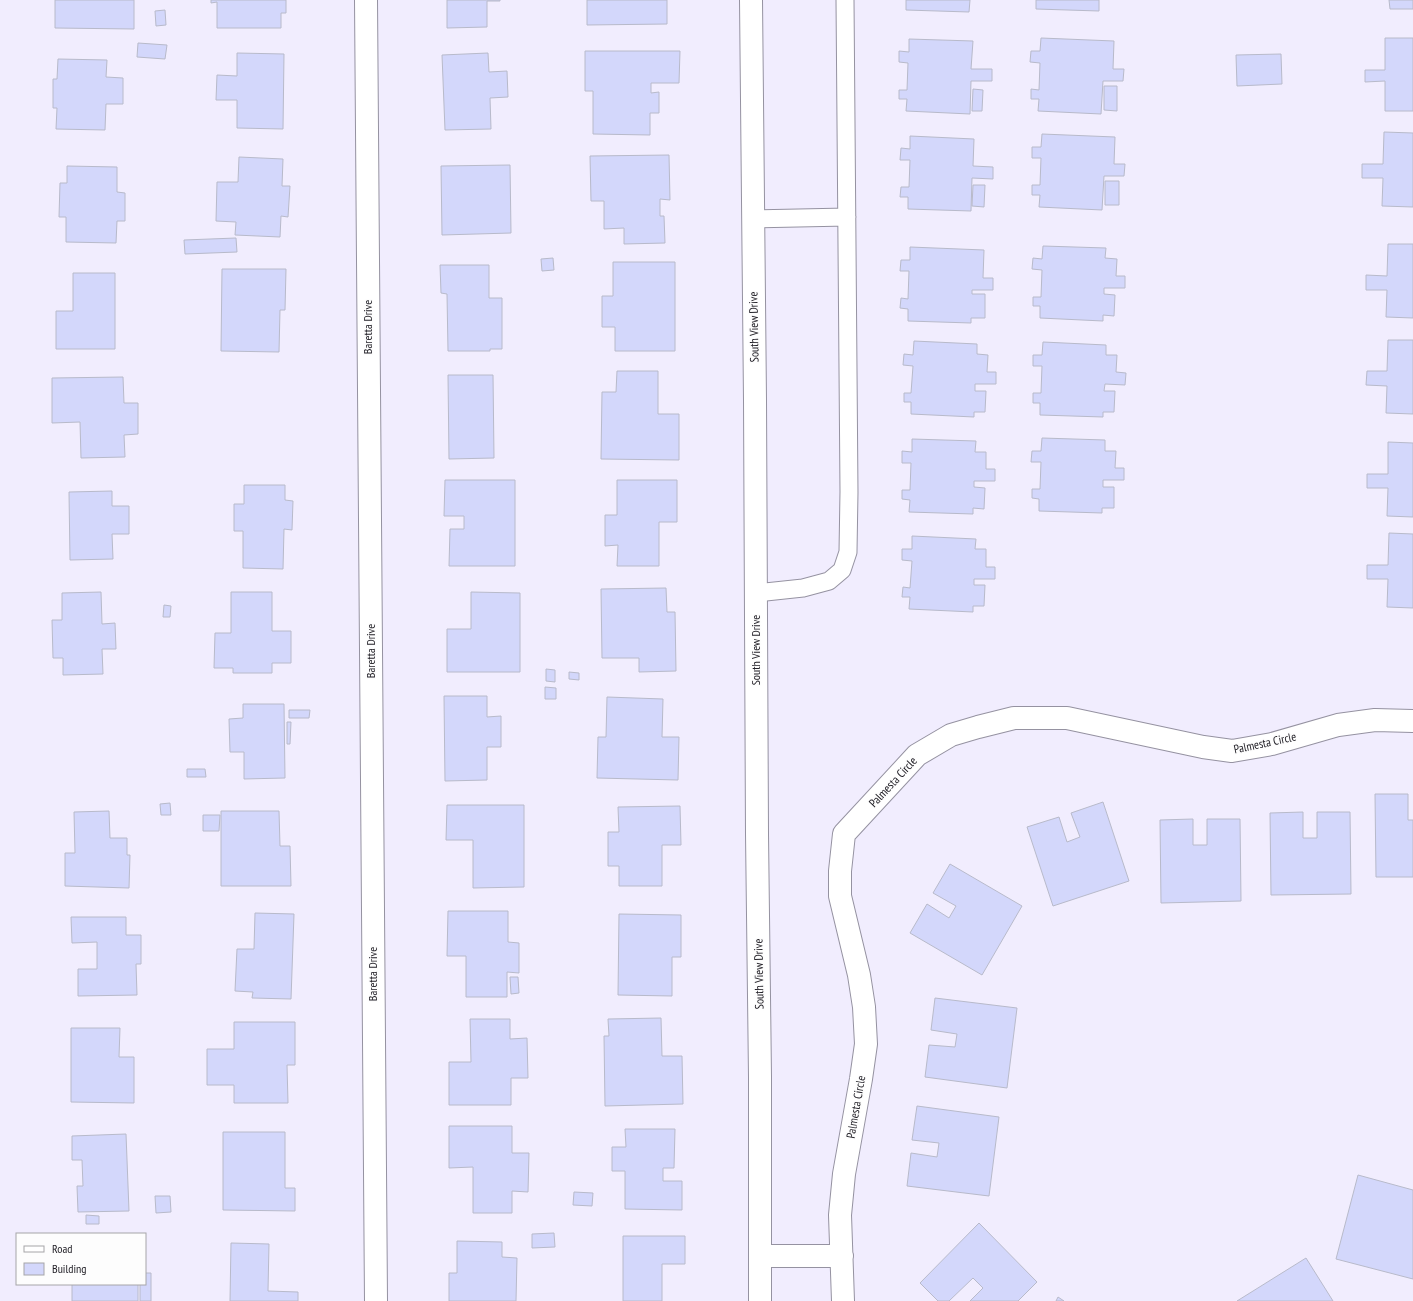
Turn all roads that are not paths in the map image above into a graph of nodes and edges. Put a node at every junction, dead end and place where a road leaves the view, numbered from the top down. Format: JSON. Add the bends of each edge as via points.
{"nodes":[{"id":1,"x":366,"y":0,"type":"edge"},
{"id":2,"x":751,"y":0,"type":"edge"},
{"id":3,"x":845,"y":0,"type":"edge"},
{"id":4,"x":847,"y":217,"type":"junction"},
{"id":5,"x":753,"y":219,"type":"junction"},
{"id":6,"x":756,"y":593,"type":"junction"},
{"id":7,"x":1413,"y":720,"type":"edge"},
{"id":8,"x":760,"y":1256,"type":"junction"},
{"id":9,"x":842,"y":1256,"type":"junction"},
{"id":10,"x":376,"y":1301,"type":"edge"},
{"id":11,"x":760,"y":1301,"type":"edge"},
{"id":12,"x":843,"y":1301,"type":"edge"}],
"edges":[{"from":1,"to":10,"type":"street","name":"Baretta Drive"},
{"from":2,"to":5,"type":"street","name":"South View Drive"},
{"from":3,"to":4,"type":"lane"},
{"from":4,"to":5,"type":"lane"},
{"from":4,"to":6,"type":"lane","via":[[848,552],[842,570],[829,581],[803,588]]},
{"from":5,"to":6,"type":"street","name":"South View Drive"},
{"from":6,"to":8,"type":"street","name":"South View Drive"},
{"from":7,"to":9,"type":"street","name":"Palmesta Circle","via":[[1375,720],[1338,724],[1272,744],[1232,751],[1067,718],[1014,718],[951,735],[917,755],[844,834],[840,896],[859,975],[866,1044],[840,1215]]},
{"from":8,"to":9,"type":"street"},
{"from":8,"to":11,"type":"street","name":"South View Drive"},
{"from":9,"to":12,"type":"street","name":"Palmesta Circle"}]}
